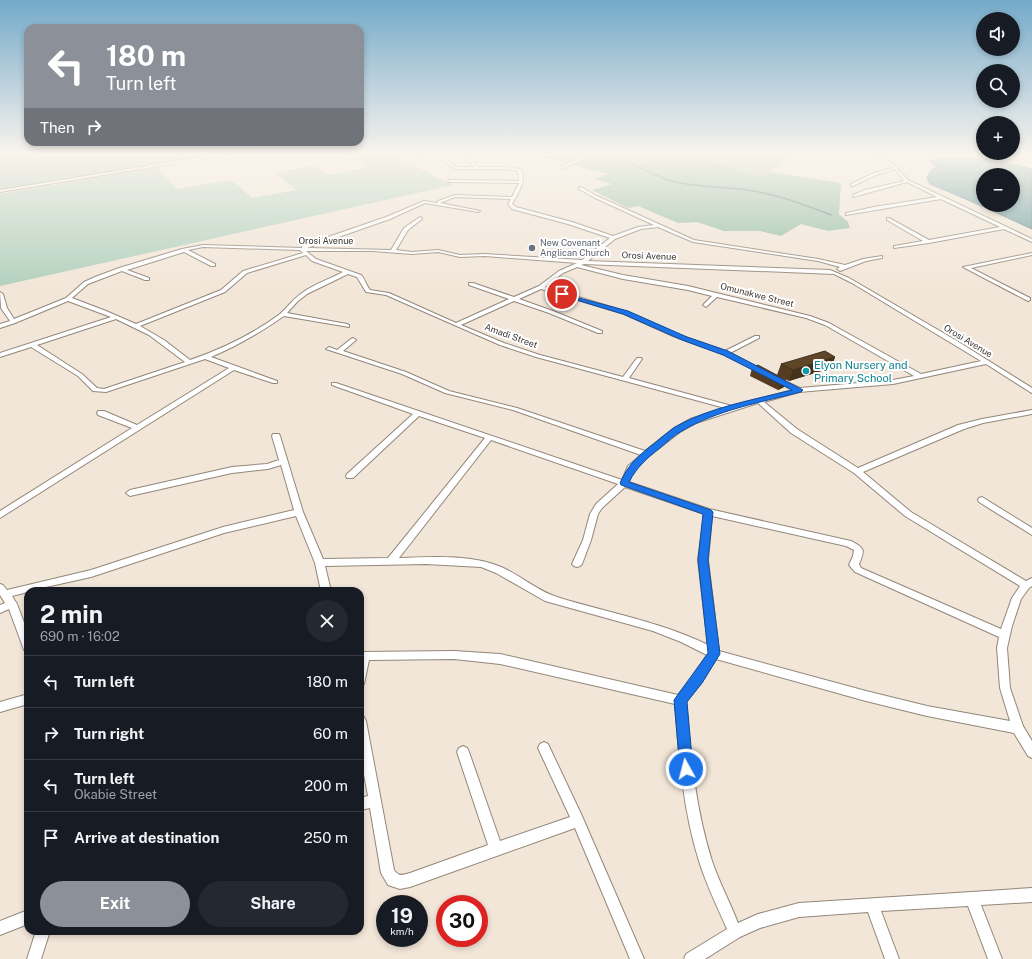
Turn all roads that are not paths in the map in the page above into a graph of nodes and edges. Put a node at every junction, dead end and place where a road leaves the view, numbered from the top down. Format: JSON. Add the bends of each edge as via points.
{"nodes":[{"id":1,"x":445,"y":200,"type":"edge"},
{"id":2,"x":512,"y":200,"type":"edge"},
{"id":3,"x":602,"y":200,"type":"edge"},
{"id":4,"x":928,"y":200,"type":"edge"},
{"id":5,"x":944,"y":200,"type":"edge"},
{"id":6,"x":439,"y":202,"type":"dead end"},
{"id":7,"x":478,"y":211,"type":"dead end"},
{"id":8,"x":848,"y":214,"type":"dead end"},
{"id":9,"x":420,"y":218,"type":"dead end"},
{"id":10,"x":890,"y":219,"type":"dead end"},
{"id":11,"x":658,"y":226,"type":"junction"},
{"id":12,"x":1004,"y":228,"type":"junction"},
{"id":13,"x":612,"y":238,"type":"junction"},
{"id":14,"x":1032,"y":241,"type":"edge"},
{"id":15,"x":929,"y":242,"type":"junction"},
{"id":16,"x":896,"y":247,"type":"dead end"},
{"id":17,"x":184,"y":250,"type":"junction"},
{"id":18,"x":301,"y":251,"type":"junction"},
{"id":19,"x":393,"y":251,"type":"junction"},
{"id":20,"x":1032,"y":254,"type":"edge"},
{"id":21,"x":880,"y":257,"type":"dead end"},
{"id":22,"x":583,"y":262,"type":"junction"},
{"id":23,"x":212,"y":265,"type":"dead end"},
{"id":24,"x":576,"y":265,"type":"junction"},
{"id":25,"x":845,"y":268,"type":"junction"},
{"id":26,"x":120,"y":269,"type":"junction"},
{"id":27,"x":347,"y":272,"type":"junction"},
{"id":28,"x":834,"y":273,"type":"junction"},
{"id":29,"x":147,"y":279,"type":"dead end"},
{"id":30,"x":471,"y":284,"type":"dead end"},
{"id":31,"x":541,"y":287,"type":"junction"},
{"id":32,"x":0,"y":294,"type":"edge"},
{"id":33,"x":716,"y":295,"type":"junction"},
{"id":34,"x":68,"y":298,"type":"junction"},
{"id":35,"x":514,"y":299,"type":"junction"},
{"id":36,"x":1028,"y":299,"type":"dead end"},
{"id":37,"x":706,"y":305,"type":"dead end"},
{"id":38,"x":283,"y":314,"type":"junction"},
{"id":39,"x":116,"y":316,"type":"junction"},
{"id":40,"x":13,"y":322,"type":"junction"},
{"id":41,"x":456,"y":325,"type":"junction"},
{"id":42,"x":0,"y":326,"type":"edge"},
{"id":43,"x":135,"y":326,"type":"junction"},
{"id":44,"x":347,"y":326,"type":"dead end"},
{"id":45,"x":600,"y":332,"type":"dead end"},
{"id":46,"x":757,"y":337,"type":"dead end"},
{"id":47,"x":353,"y":340,"type":"dead end"},
{"id":48,"x":33,"y":344,"type":"junction"},
{"id":49,"x":329,"y":349,"type":"dead end"},
{"id":50,"x":339,"y":352,"type":"junction"},
{"id":51,"x":725,"y":353,"type":"junction"},
{"id":52,"x":0,"y":355,"type":"edge"},
{"id":53,"x":205,"y":357,"type":"junction"},
{"id":54,"x":639,"y":360,"type":"dead end"},
{"id":55,"x":189,"y":362,"type":"junction"},
{"id":56,"x":987,"y":362,"type":"junction"},
{"id":57,"x":234,"y":367,"type":"junction"},
{"id":58,"x":766,"y":373,"type":"edge"},
{"id":59,"x":773,"y":377,"type":"edge"},
{"id":60,"x":921,"y":377,"type":"junction"},
{"id":61,"x":625,"y":379,"type":"junction"},
{"id":62,"x":275,"y":382,"type":"dead end"},
{"id":63,"x":334,"y":384,"type":"dead end"},
{"id":64,"x":799,"y":390,"type":"junction"},
{"id":65,"x":1032,"y":391,"type":"edge"},
{"id":66,"x":758,"y":400,"type":"junction"},
{"id":67,"x":732,"y":408,"type":"junction"},
{"id":68,"x":1032,"y":412,"type":"edge"},
{"id":69,"x":101,"y":413,"type":"dead end"},
{"id":70,"x":418,"y":413,"type":"junction"},
{"id":71,"x":138,"y":428,"type":"junction"},
{"id":72,"x":276,"y":436,"type":"dead end"},
{"id":73,"x":489,"y":438,"type":"junction"},
{"id":74,"x":646,"y":454,"type":"junction"},
{"id":75,"x":284,"y":461,"type":"junction"},
{"id":76,"x":857,"y":471,"type":"junction"},
{"id":77,"x":350,"y":476,"type":"dead end"},
{"id":78,"x":624,"y":483,"type":"junction"},
{"id":79,"x":130,"y":493,"type":"dead end"},
{"id":80,"x":982,"y":500,"type":"dead end"},
{"id":81,"x":299,"y":512,"type":"junction"},
{"id":82,"x":708,"y":512,"type":"junction"},
{"id":83,"x":0,"y":514,"type":"edge"},
{"id":84,"x":1032,"y":532,"type":"edge"},
{"id":85,"x":391,"y":561,"type":"junction"},
{"id":86,"x":320,"y":563,"type":"junction"},
{"id":87,"x":577,"y":564,"type":"dead end"},
{"id":88,"x":1029,"y":584,"type":"edge"},
{"id":89,"x":325,"y":587,"type":"edge"},
{"id":90,"x":2,"y":591,"type":"edge"},
{"id":91,"x":12,"y":604,"type":"junction"},
{"id":92,"x":0,"y":609,"type":"edge"},
{"id":93,"x":1005,"y":635,"type":"junction"},
{"id":94,"x":24,"y":636,"type":"edge"},
{"id":95,"x":714,"y":654,"type":"junction"},
{"id":96,"x":364,"y":656,"type":"edge"},
{"id":97,"x":24,"y":700,"type":"edge"},
{"id":98,"x":680,"y":700,"type":"junction"},
{"id":99,"x":0,"y":707,"type":"edge"},
{"id":100,"x":1024,"y":732,"type":"edge"},
{"id":101,"x":364,"y":742,"type":"edge"},
{"id":102,"x":544,"y":748,"type":"dead end"},
{"id":103,"x":463,"y":752,"type":"dead end"},
{"id":104,"x":1032,"y":752,"type":"edge"},
{"id":105,"x":375,"y":800,"type":"junction"},
{"id":106,"x":364,"y":803,"type":"edge"},
{"id":107,"x":578,"y":820,"type":"junction"},
{"id":108,"x":496,"y":850,"type":"junction"},
{"id":109,"x":1032,"y":895,"type":"edge"},
{"id":110,"x":972,"y":899,"type":"junction"},
{"id":111,"x":872,"y":905,"type":"junction"},
{"id":112,"x":24,"y":919,"type":"edge"},
{"id":113,"x":0,"y":928,"type":"edge"},
{"id":114,"x":735,"y":932,"type":"junction"},
{"id":115,"x":43,"y":935,"type":"edge"},
{"id":116,"x":34,"y":959,"type":"edge"},
{"id":117,"x":637,"y":959,"type":"edge"},
{"id":118,"x":690,"y":959,"type":"edge"},
{"id":119,"x":892,"y":959,"type":"edge"},
{"id":120,"x":995,"y":959,"type":"edge"}],
"edges":[{"from":1,"to":6,"type":"street"},
{"from":2,"to":13,"type":"street","via":[[510,204],[517,209],[570,223]]},
{"from":3,"to":11,"type":"street"},
{"from":4,"to":8,"type":"street"},
{"from":5,"to":12,"type":"street"},
{"from":7,"to":18,"type":"street","via":[[425,202]]},
{"from":9,"to":19,"type":"street","via":[[406,229]]},
{"from":10,"to":15,"type":"street"},
{"from":11,"to":13,"type":"street","via":[[640,228]]},
{"from":11,"to":25,"type":"street","via":[[702,243],[818,260]]},
{"from":12,"to":14,"type":"street"},
{"from":12,"to":15,"type":"street"},
{"from":13,"to":22,"type":"street"},
{"from":15,"to":16,"type":"street"},
{"from":17,"to":18,"type":"street","name":"Orosi Avenue","via":[[203,246],[234,246]]},
{"from":17,"to":23,"type":"street"},
{"from":17,"to":26,"type":"street","name":"Orosi Avenue"},
{"from":18,"to":19,"type":"street","name":"Orosi Avenue"},
{"from":18,"to":27,"type":"street","name":"Amadi Street","via":[[314,260]]},
{"from":18,"to":43,"type":"street","via":[[237,276],[230,287],[223,291]]},
{"from":19,"to":22,"type":"street","name":"Orosi Avenue","via":[[438,251],[460,256],[485,255]]},
{"from":20,"to":36,"type":"street","via":[[966,267]]},
{"from":21,"to":25,"type":"street"},
{"from":22,"to":24,"type":"street"},
{"from":22,"to":28,"type":"street","name":"Orosi Avenue"},
{"from":24,"to":31,"type":"street","via":[[561,272]]},
{"from":24,"to":33,"type":"street","name":"Omunakwe Street"},
{"from":25,"to":28,"type":"street"},
{"from":26,"to":29,"type":"street"},
{"from":26,"to":34,"type":"street","name":"Orosi Avenue","via":[[86,283]]},
{"from":27,"to":38,"type":"street","via":[[305,293]]},
{"from":27,"to":41,"type":"street","name":"Amadi Street","via":[[362,279],[368,291],[387,294]]},
{"from":28,"to":56,"type":"street","name":"Orosi Avenue"},
{"from":30,"to":35,"type":"street"},
{"from":31,"to":35,"type":"street"},
{"from":31,"to":51,"type":"street","via":[[626,313]]},
{"from":32,"to":40,"type":"street","via":[[4,308]]},
{"from":33,"to":37,"type":"street"},
{"from":33,"to":60,"type":"street","name":"Omunakwe Street","via":[[818,320]]},
{"from":34,"to":39,"type":"street"},
{"from":34,"to":40,"type":"street","name":"Orosi Avenue"},
{"from":35,"to":41,"type":"street"},
{"from":35,"to":45,"type":"street"},
{"from":38,"to":44,"type":"street"},
{"from":38,"to":53,"type":"street","via":[[258,331]]},
{"from":39,"to":43,"type":"street"},
{"from":39,"to":48,"type":"street"},
{"from":40,"to":42,"type":"street","name":"Orosi Avenue"},
{"from":41,"to":61,"type":"street","name":"Amadi Street","via":[[538,356]]},
{"from":43,"to":55,"type":"street","via":[[162,340]]},
{"from":46,"to":51,"type":"street"},
{"from":47,"to":50,"type":"street"},
{"from":48,"to":52,"type":"street"},
{"from":48,"to":55,"type":"street","via":[[80,375],[98,391]]},
{"from":49,"to":50,"type":"street"},
{"from":50,"to":74,"type":"street","via":[[404,373],[447,392],[515,409]]},
{"from":51,"to":58,"type":"street"},
{"from":53,"to":55,"type":"street"},
{"from":53,"to":57,"type":"street"},
{"from":54,"to":61,"type":"street"},
{"from":56,"to":60,"type":"street"},
{"from":56,"to":65,"type":"street","name":"Orosi Avenue"},
{"from":57,"to":62,"type":"street"},
{"from":57,"to":71,"type":"street"},
{"from":59,"to":64,"type":"street"},
{"from":60,"to":64,"type":"street"},
{"from":61,"to":67,"type":"street","name":"Amadi Street"},
{"from":63,"to":70,"type":"street"},
{"from":64,"to":66,"type":"street"},
{"from":66,"to":67,"type":"street"},
{"from":66,"to":76,"type":"street","via":[[794,430]]},
{"from":67,"to":74,"type":"street","via":[[693,421]]},
{"from":68,"to":76,"type":"street","via":[[961,427]]},
{"from":69,"to":71,"type":"street"},
{"from":70,"to":73,"type":"street"},
{"from":70,"to":77,"type":"street"},
{"from":71,"to":83,"type":"street"},
{"from":72,"to":75,"type":"street"},
{"from":73,"to":78,"type":"street"},
{"from":73,"to":85,"type":"street"},
{"from":74,"to":78,"type":"street","via":[[631,468]]},
{"from":75,"to":79,"type":"street"},
{"from":75,"to":81,"type":"street"},
{"from":76,"to":88,"type":"street","via":[[908,514]]},
{"from":78,"to":82,"type":"street"},
{"from":78,"to":87,"type":"street","via":[[594,514]]},
{"from":80,"to":84,"type":"street"},
{"from":81,"to":86,"type":"street"},
{"from":81,"to":90,"type":"street","via":[[222,530],[91,572]]},
{"from":82,"to":93,"type":"street","via":[[848,542],[858,548],[854,565],[858,570]]},
{"from":82,"to":95,"type":"street","via":[[703,560]]},
{"from":85,"to":86,"type":"street"},
{"from":85,"to":95,"type":"street","via":[[481,564],[518,580],[549,598],[675,634]]},
{"from":86,"to":89,"type":"street"},
{"from":88,"to":93,"type":"street","via":[[1017,598]]},
{"from":90,"to":91,"type":"street"},
{"from":91,"to":92,"type":"street"},
{"from":91,"to":94,"type":"street"},
{"from":93,"to":100,"type":"street","via":[[1002,648],[1005,688]]},
{"from":95,"to":98,"type":"street"},
{"from":95,"to":100,"type":"street","via":[[851,692]]},
{"from":96,"to":98,"type":"street","via":[[454,655],[500,659]]},
{"from":97,"to":99,"type":"street"},
{"from":98,"to":114,"type":"street","via":[[684,757],[703,854]]},
{"from":100,"to":104,"type":"street"},
{"from":101,"to":105,"type":"street"},
{"from":102,"to":107,"type":"street"},
{"from":103,"to":108,"type":"street"},
{"from":105,"to":106,"type":"street"},
{"from":105,"to":108,"type":"street","via":[[388,873],[393,880],[410,880]]},
{"from":107,"to":108,"type":"street"},
{"from":107,"to":117,"type":"street"},
{"from":109,"to":110,"type":"street"},
{"from":110,"to":111,"type":"street"},
{"from":110,"to":120,"type":"street"},
{"from":111,"to":114,"type":"street","via":[[799,910],[758,921]]},
{"from":111,"to":119,"type":"street"},
{"from":112,"to":113,"type":"street"},
{"from":114,"to":118,"type":"street"},
{"from":115,"to":116,"type":"street"}]}
